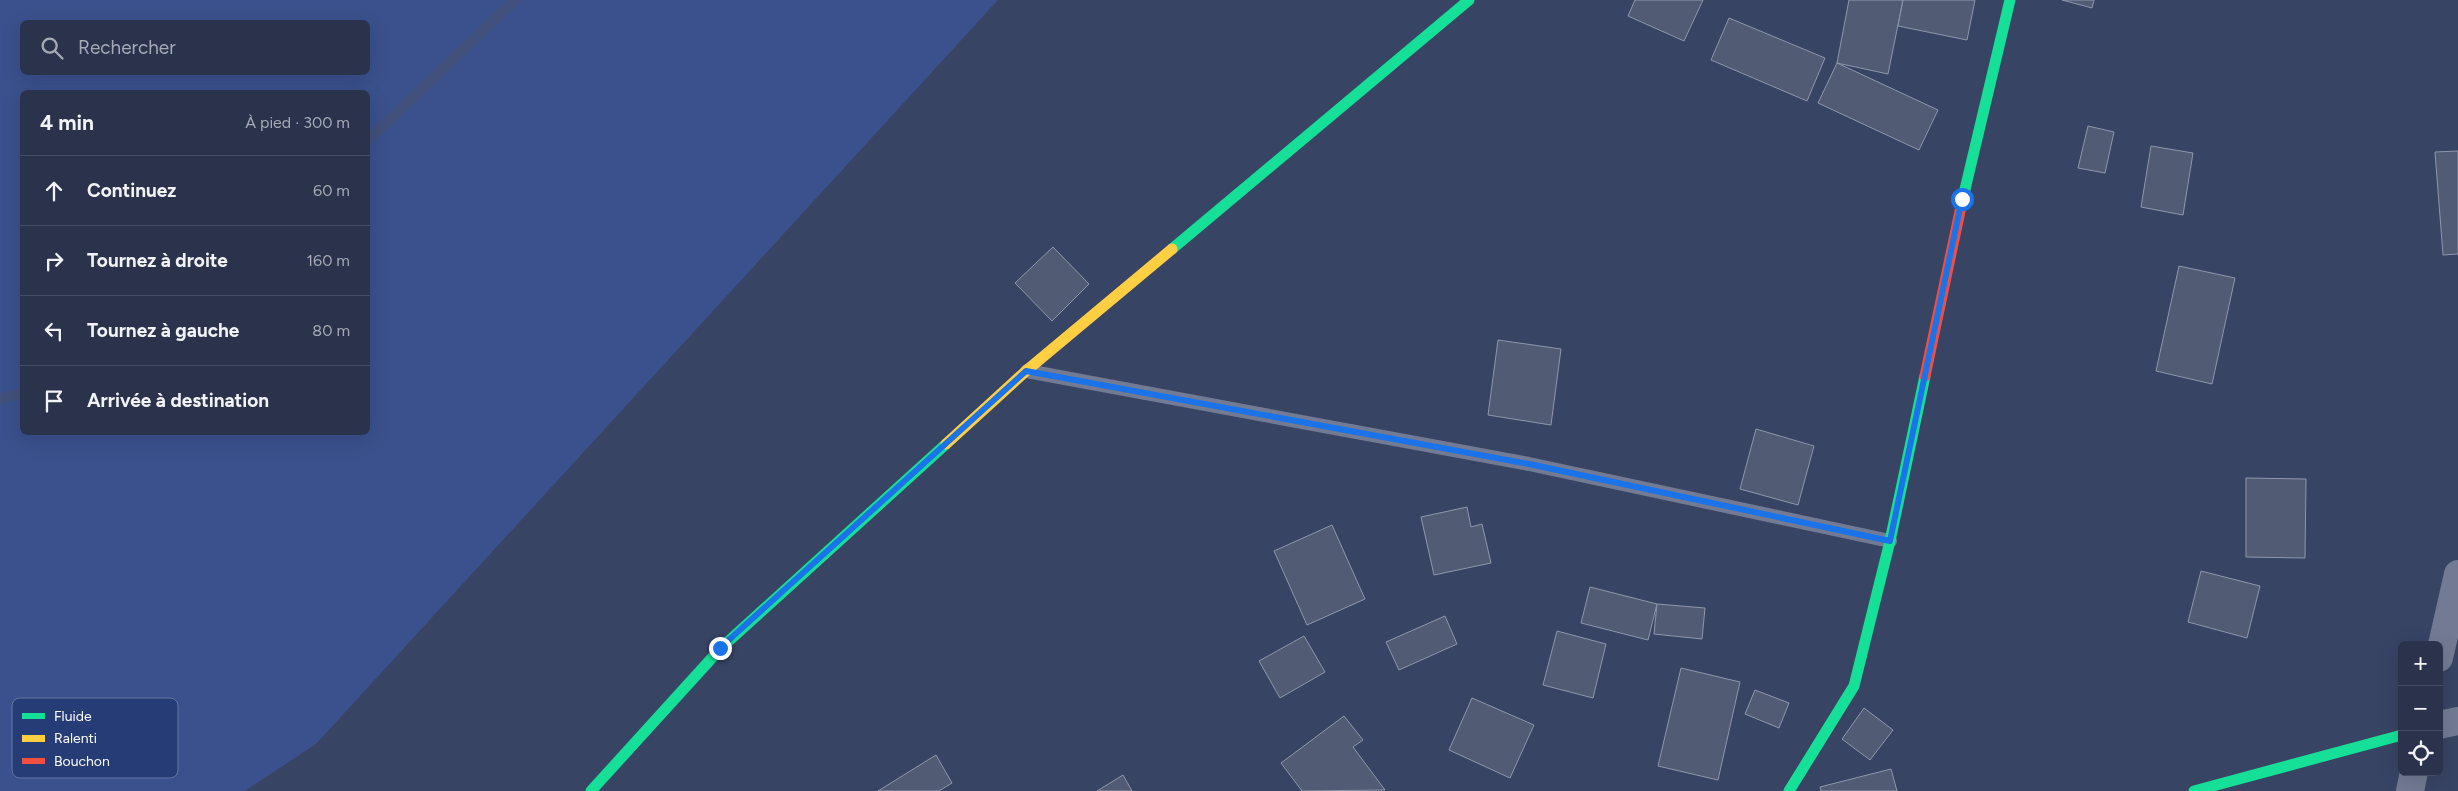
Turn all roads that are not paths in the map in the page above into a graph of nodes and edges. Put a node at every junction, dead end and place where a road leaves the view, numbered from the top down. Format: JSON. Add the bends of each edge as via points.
{"nodes":[{"id":1,"x":1469,"y":0,"type":"edge"},
{"id":2,"x":2010,"y":0,"type":"edge"},
{"id":3,"x":1026,"y":371,"type":"junction"},
{"id":4,"x":1890,"y":541,"type":"junction"},
{"id":5,"x":2458,"y":574,"type":"edge"},
{"id":6,"x":2443,"y":641,"type":"edge"},
{"id":7,"x":2458,"y":721,"type":"edge"},
{"id":8,"x":2443,"y":724,"type":"edge"},
{"id":9,"x":2398,"y":736,"type":"edge"},
{"id":10,"x":2413,"y":776,"type":"edge"},
{"id":11,"x":591,"y":791,"type":"edge"},
{"id":12,"x":1789,"y":791,"type":"edge"},
{"id":13,"x":2194,"y":791,"type":"edge"},
{"id":14,"x":2410,"y":791,"type":"edge"}],
"edges":[{"from":1,"to":3,"type":"street"},
{"from":2,"to":4,"type":"street","via":[[1962,199]]},
{"from":3,"to":4,"type":"lane","via":[[1529,464]]},
{"from":3,"to":11,"type":"street","via":[[720,648]]},
{"from":4,"to":12,"type":"street","via":[[1854,686]]},
{"from":5,"to":6,"type":"street"},
{"from":7,"to":8,"type":"street"},
{"from":9,"to":13,"type":"street"},
{"from":10,"to":14,"type":"street"}]}
